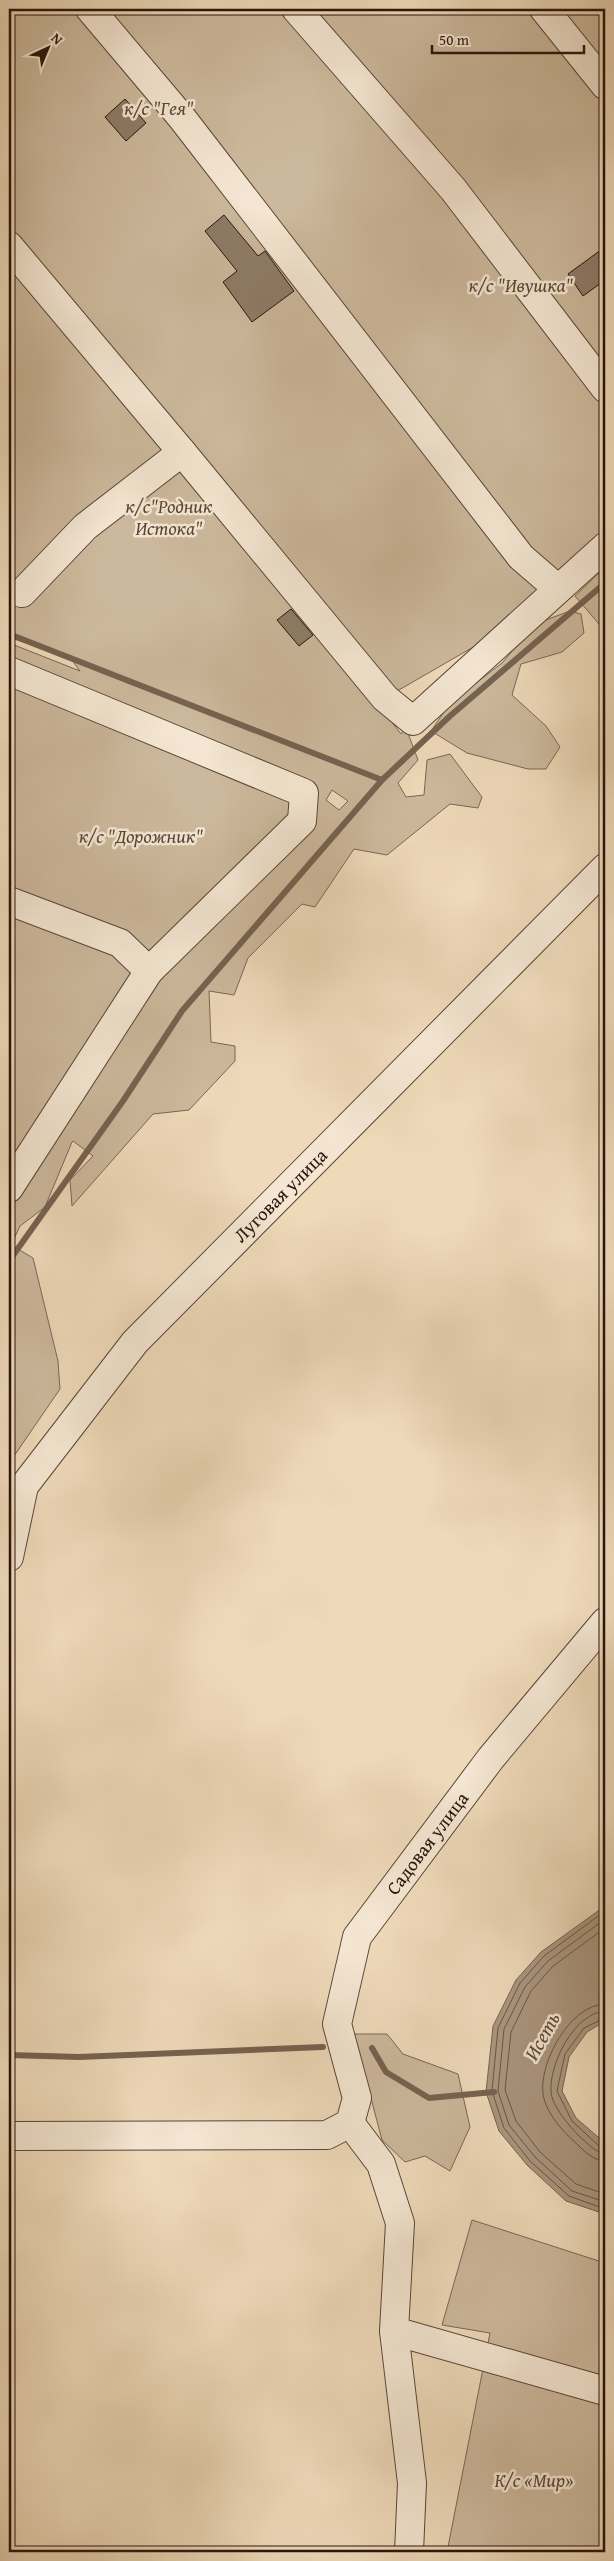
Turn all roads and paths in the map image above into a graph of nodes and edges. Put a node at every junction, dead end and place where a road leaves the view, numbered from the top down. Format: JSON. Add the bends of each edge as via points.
{"nodes":[{"id":1,"x":90,"y":9,"type":"edge"},
{"id":2,"x":296,"y":9,"type":"edge"},
{"id":3,"x":544,"y":9,"type":"edge"},
{"id":4,"x":605,"y":85,"type":"edge"},
{"id":5,"x":9,"y":246,"type":"edge"},
{"id":6,"x":605,"y":388,"type":"edge"},
{"id":7,"x":182,"y":452,"type":"junction"},
{"id":8,"x":605,"y":547,"type":"edge"},
{"id":9,"x":558,"y":589,"type":"junction"},
{"id":10,"x":22,"y":594,"type":"dead end"},
{"id":11,"x":9,"y":671,"type":"edge"},
{"id":12,"x":605,"y":868,"type":"edge"},
{"id":13,"x":9,"y":900,"type":"edge"},
{"id":14,"x":149,"y":971,"type":"junction"},
{"id":15,"x":17,"y":1157,"type":"edge"},
{"id":16,"x":9,"y":1188,"type":"edge"},
{"id":17,"x":9,"y":1557,"type":"edge"},
{"id":18,"x":605,"y":1622,"type":"edge"},
{"id":19,"x":354,"y":2111,"type":"junction"},
{"id":20,"x":9,"y":2136,"type":"edge"},
{"id":21,"x":394,"y":2331,"type":"junction"},
{"id":22,"x":605,"y":2390,"type":"edge"},
{"id":23,"x":409,"y":2552,"type":"edge"}],
"edges":[{"from":1,"to":9,"type":"street","via":[[182,118],[521,557]]},
{"from":2,"to":6,"type":"street","via":[[453,190]]},
{"from":3,"to":4,"type":"street"},
{"from":5,"to":7,"type":"street"},
{"from":7,"to":9,"type":"street","via":[[385,698],[413,721]]},
{"from":7,"to":10,"type":"street","via":[[85,527]]},
{"from":8,"to":9,"type":"street"},
{"from":11,"to":14,"type":"street","via":[[304,793],[302,821]]},
{"from":12,"to":17,"type":"street","name":"Луговая улица","via":[[135,1342],[24,1486]]},
{"from":13,"to":14,"type":"street","via":[[120,943]]},
{"from":14,"to":15,"type":"street"},
{"from":15,"to":16,"type":"street"},
{"from":18,"to":19,"type":"street","name":"Садовая улица","via":[[491,1758],[357,1937],[337,2024]]},
{"from":19,"to":20,"type":"street","via":[[327,2134]]},
{"from":19,"to":21,"type":"street","via":[[380,2164],[400,2223]]},
{"from":21,"to":22,"type":"street"},
{"from":21,"to":23,"type":"street","via":[[412,2483]]}]}
